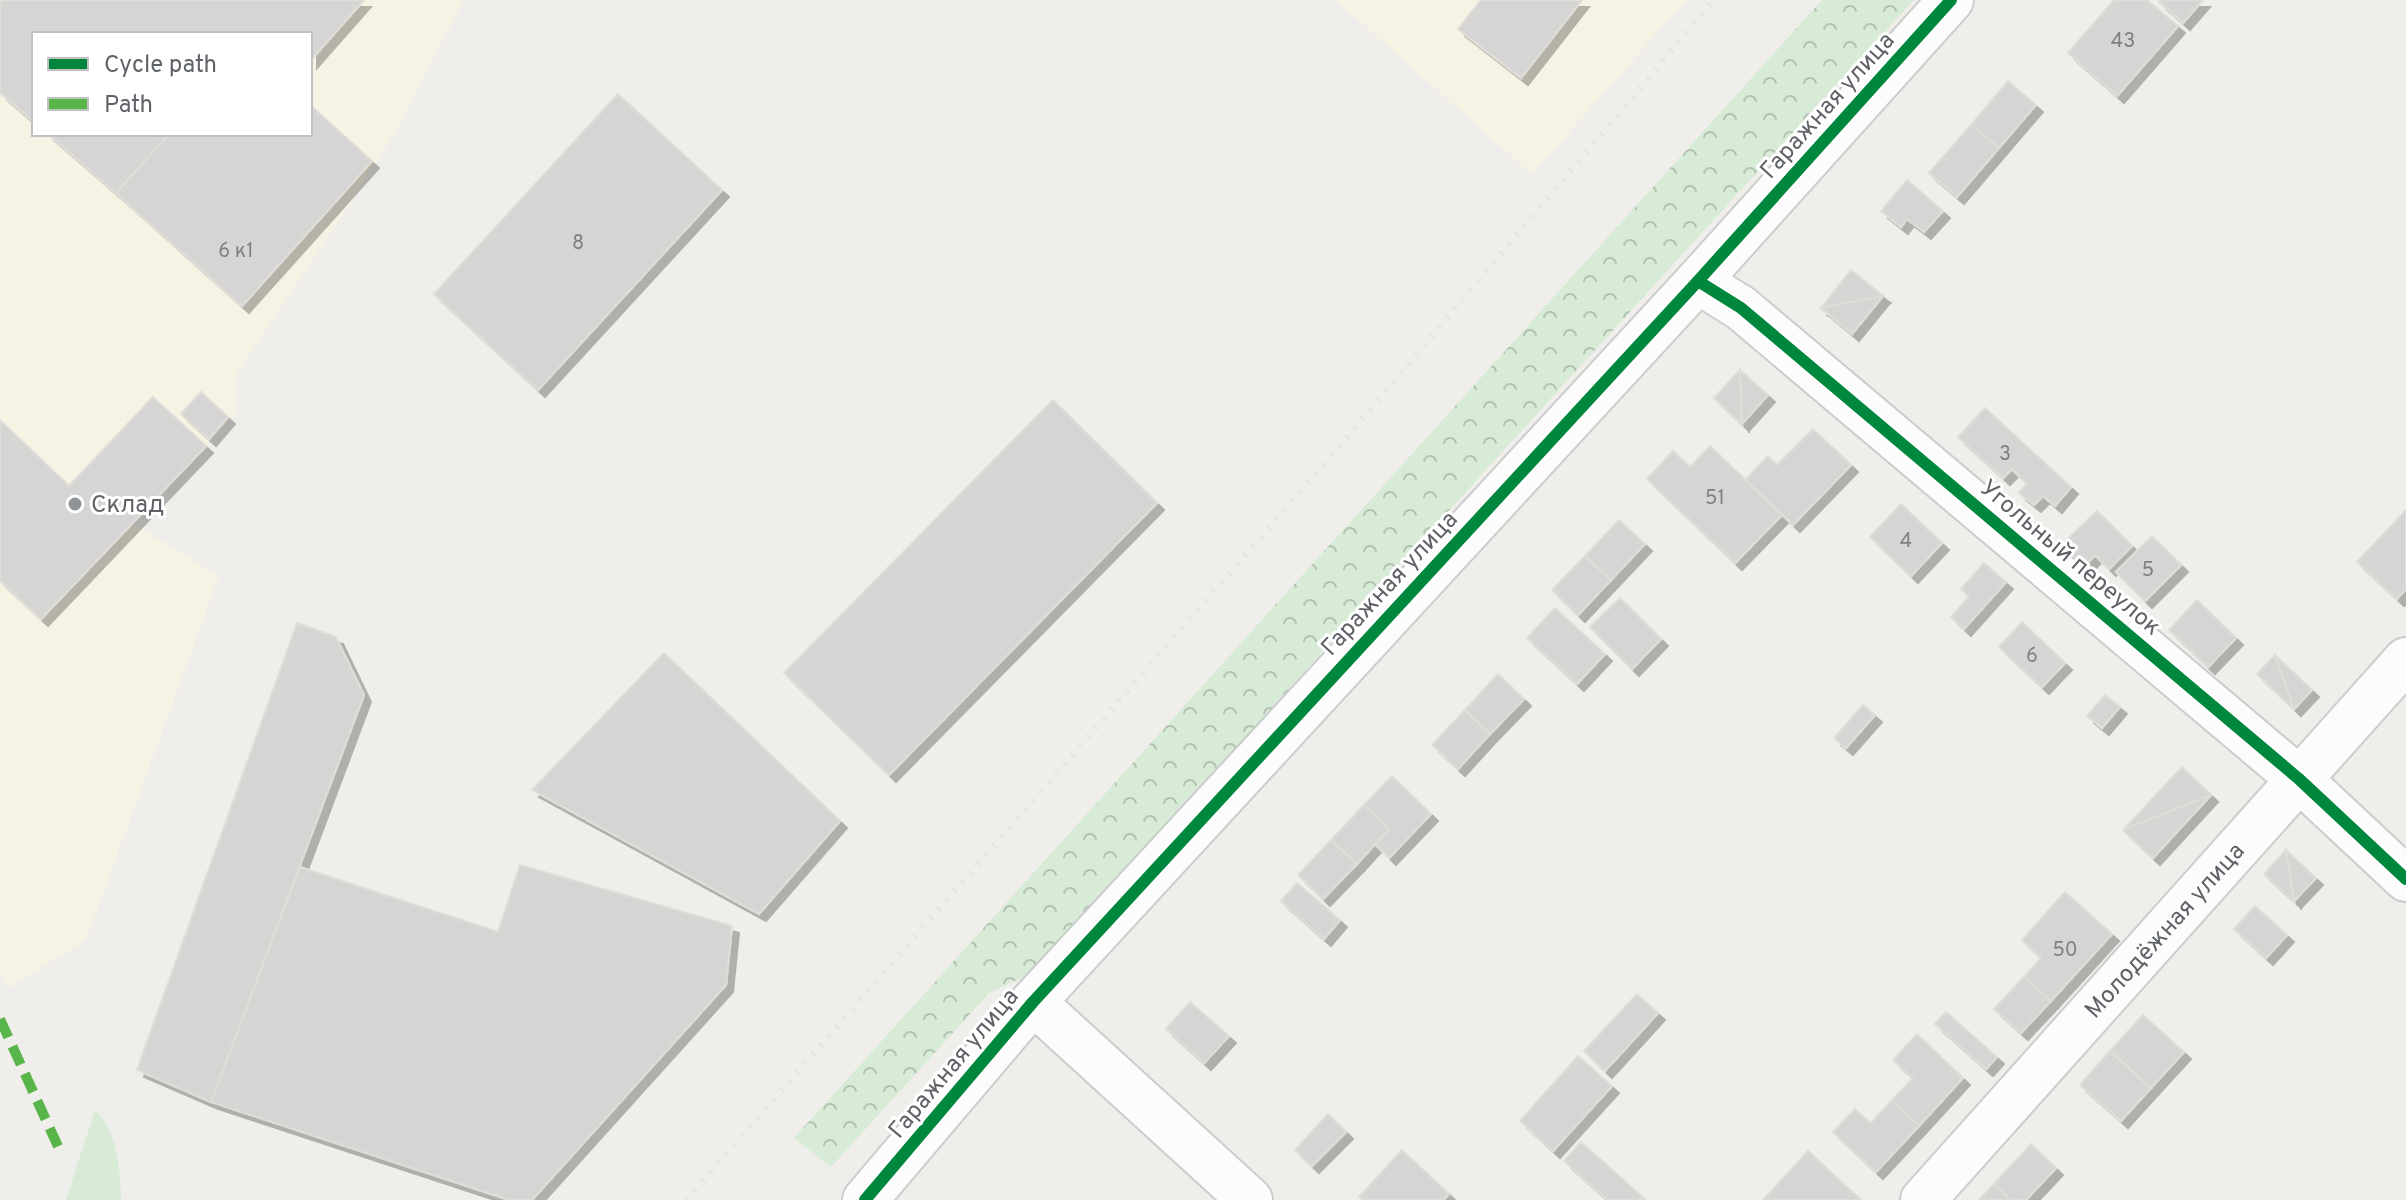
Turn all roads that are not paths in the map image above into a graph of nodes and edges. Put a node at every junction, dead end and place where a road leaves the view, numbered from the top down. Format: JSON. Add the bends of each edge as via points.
{"nodes":[{"id":1,"x":1951,"y":0,"type":"edge"},
{"id":2,"x":1698,"y":281,"type":"junction"},
{"id":3,"x":2406,"y":660,"type":"edge"},
{"id":4,"x":2299,"y":779,"type":"junction"},
{"id":5,"x":2406,"y":879,"type":"edge"},
{"id":6,"x":1033,"y":1002,"type":"junction"},
{"id":7,"x":865,"y":1200,"type":"edge"},
{"id":8,"x":1250,"y":1200,"type":"edge"},
{"id":9,"x":1923,"y":1200,"type":"edge"}],
"edges":[{"from":1,"to":2,"type":"street","name":"Гаражная улица"},
{"from":2,"to":4,"type":"street","name":"Угольный переулок","via":[[1741,308]]},
{"from":2,"to":6,"type":"street","name":"Гаражная улица"},
{"from":3,"to":4,"type":"street","name":"Молодёжная улица"},
{"from":4,"to":5,"type":"street","name":"Угольный переулок"},
{"from":4,"to":9,"type":"street","name":"Молодёжная улица"},
{"from":6,"to":7,"type":"street","name":"Гаражная улица"},
{"from":6,"to":8,"type":"street"}]}
